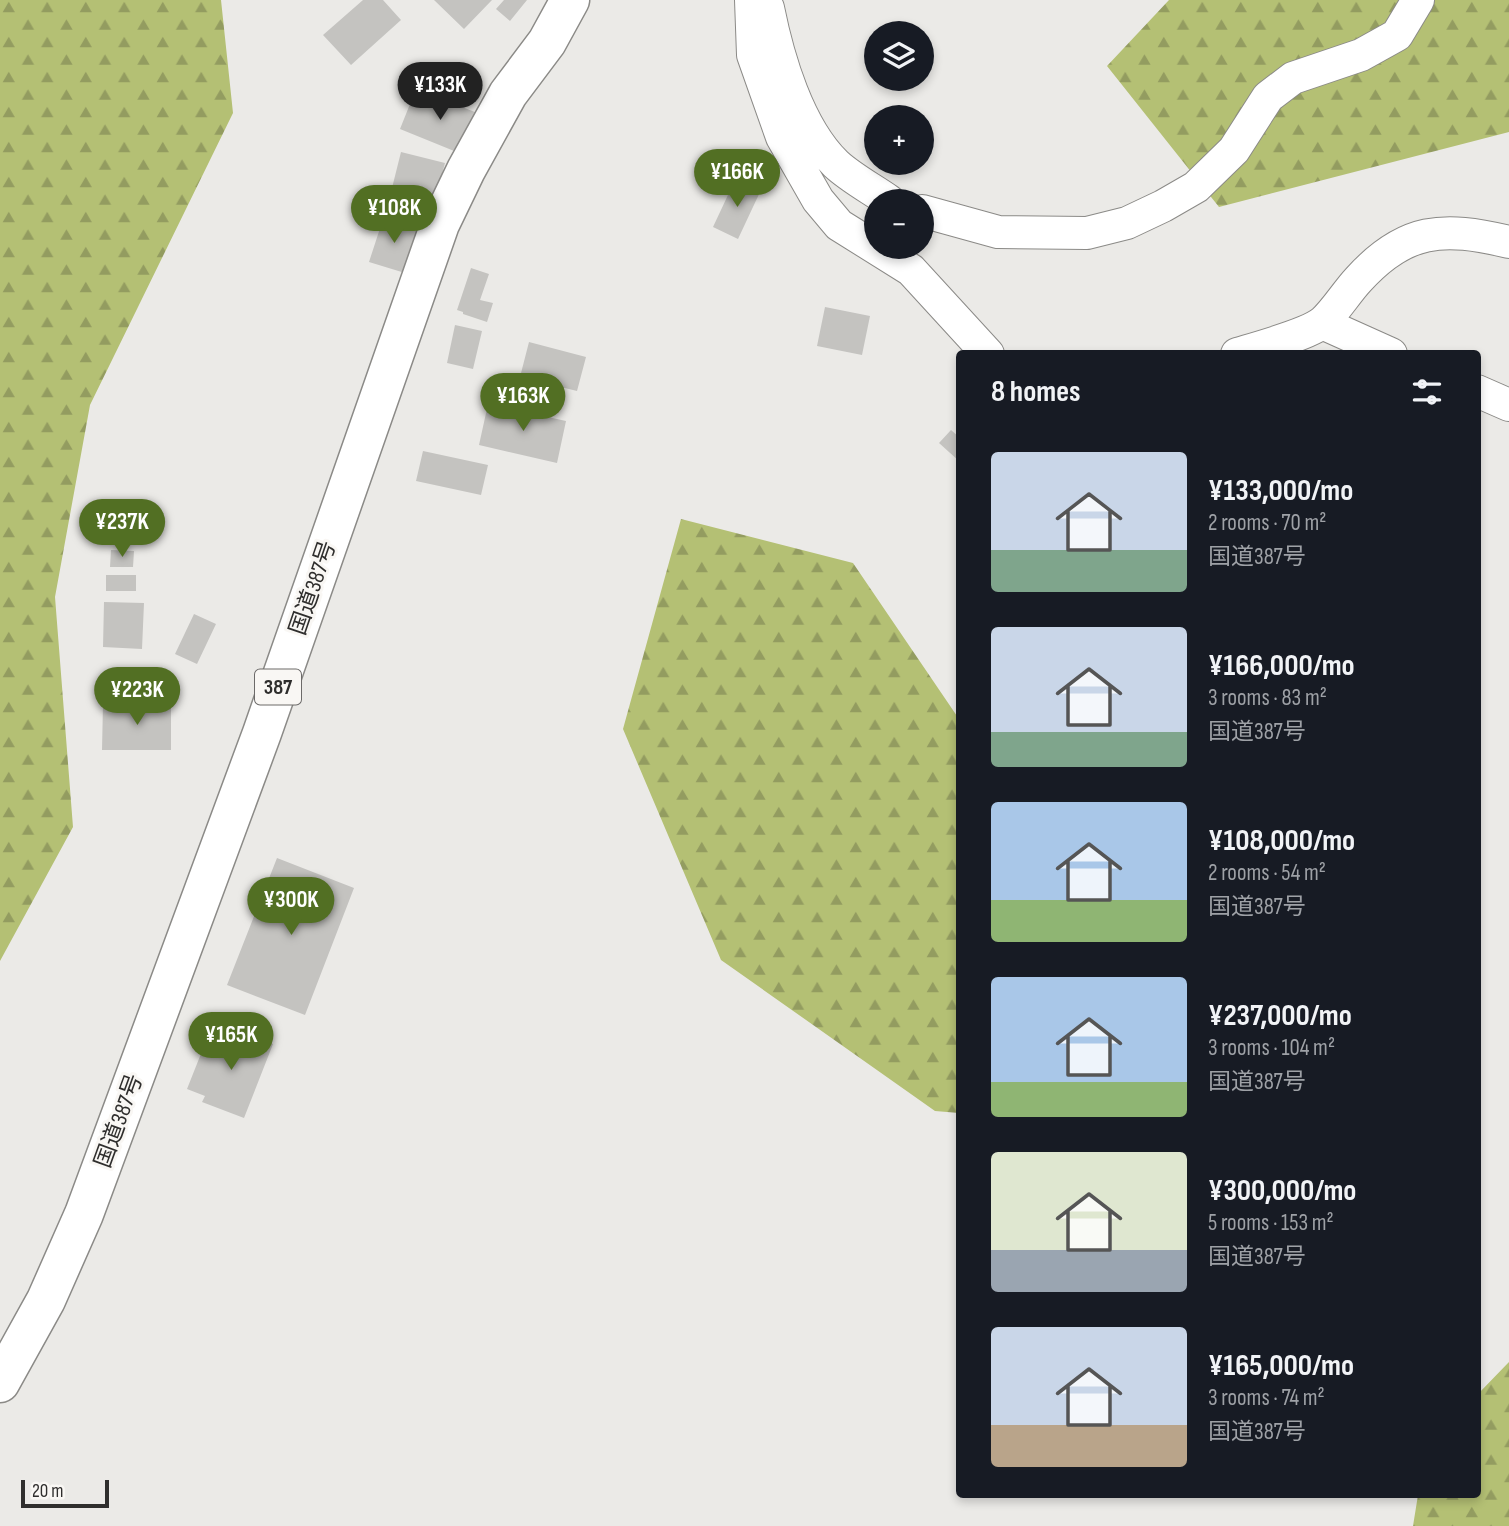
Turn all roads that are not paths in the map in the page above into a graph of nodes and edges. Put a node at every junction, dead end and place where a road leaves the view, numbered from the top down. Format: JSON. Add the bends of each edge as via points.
{"nodes":[{"id":1,"x":570,"y":0,"type":"edge"},
{"id":2,"x":751,"y":0,"type":"edge"},
{"id":3,"x":1418,"y":0,"type":"edge"},
{"id":4,"x":872,"y":189,"type":"edge"},
{"id":5,"x":934,"y":214,"type":"edge"},
{"id":6,"x":1509,"y":242,"type":"edge"},
{"id":7,"x":1322,"y":323,"type":"junction"},
{"id":8,"x":984,"y":350,"type":"edge"},
{"id":9,"x":1250,"y":350,"type":"edge"},
{"id":10,"x":1382,"y":350,"type":"edge"},
{"id":11,"x":1481,"y":393,"type":"edge"},
{"id":12,"x":1509,"y":405,"type":"edge"},
{"id":13,"x":0,"y":1383,"type":"edge"}],
"edges":[{"from":1,"to":13,"type":"highway","name":"国道387号","number":"387","via":[[547,42],[508,94],[440,224],[262,733],[84,1214],[46,1300]]},
{"from":2,"to":4,"type":"street","via":[[768,8],[775,40],[807,124],[836,164]]},
{"from":2,"to":8,"type":"street","via":[[753,55],[782,137],[818,200],[839,225],[911,270]]},
{"from":3,"to":5,"type":"street","via":[[1397,35],[1361,55],[1293,78],[1268,97],[1234,150],[1196,187],[1127,223],[1087,233],[998,232]]},
{"from":6,"to":7,"type":"street","via":[[1473,233],[1423,235],[1398,245],[1360,278]]},
{"from":7,"to":9,"type":"street"},
{"from":7,"to":10,"type":"street"},
{"from":11,"to":12,"type":"street"}]}
